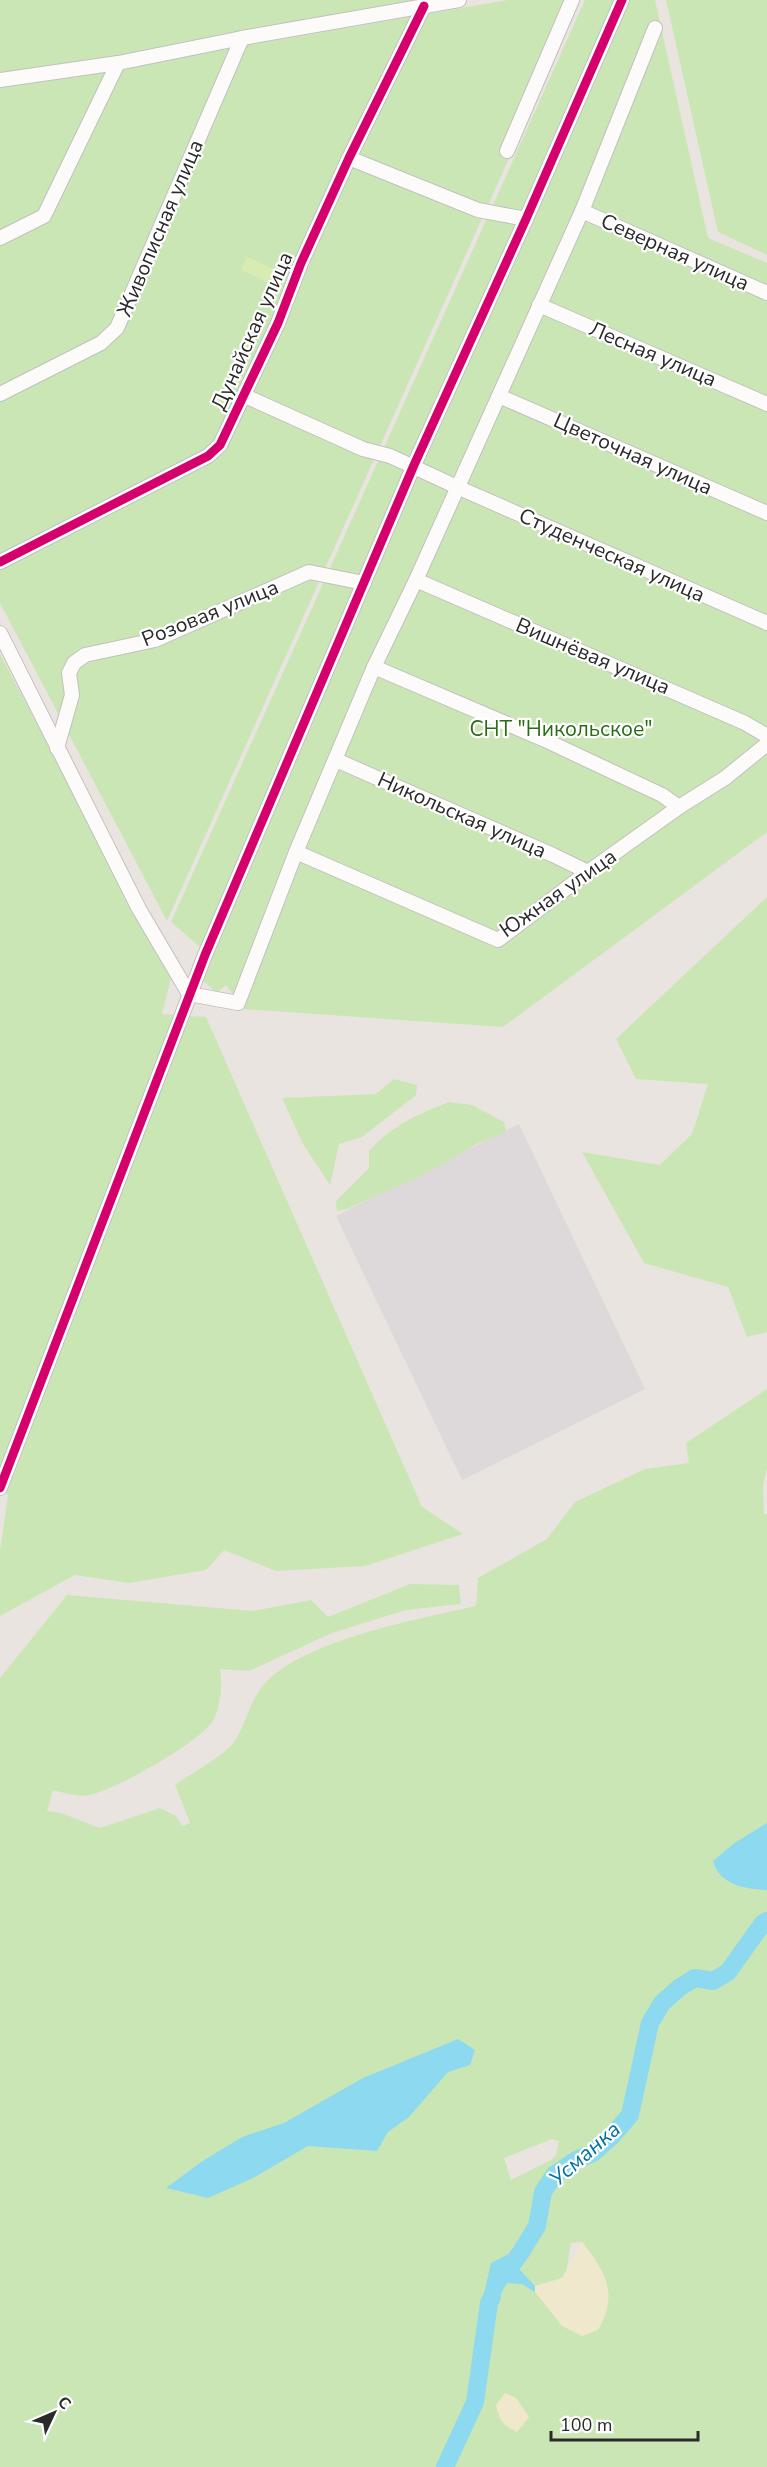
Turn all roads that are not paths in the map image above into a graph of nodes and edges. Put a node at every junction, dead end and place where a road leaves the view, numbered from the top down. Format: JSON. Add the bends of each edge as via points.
{"nodes":[{"id":1,"x":459,"y":0,"type":"edge"},
{"id":2,"x":572,"y":0,"type":"edge"},
{"id":3,"x":622,"y":0,"type":"edge"},
{"id":4,"x":424,"y":6,"type":"junction"},
{"id":5,"x":655,"y":28,"type":"dead end"},
{"id":6,"x":242,"y":38,"type":"junction"},
{"id":7,"x":118,"y":63,"type":"junction"},
{"id":8,"x":0,"y":80,"type":"edge"},
{"id":9,"x":507,"y":151,"type":"dead end"},
{"id":10,"x":349,"y":158,"type":"junction"},
{"id":11,"x":582,"y":211,"type":"junction"},
{"id":12,"x":526,"y":219,"type":"junction"},
{"id":13,"x":0,"y":238,"type":"edge"},
{"id":14,"x":767,"y":293,"type":"edge"},
{"id":15,"x":539,"y":305,"type":"junction"},
{"id":16,"x":0,"y":394,"type":"edge"},
{"id":17,"x":245,"y":396,"type":"junction"},
{"id":18,"x":499,"y":396,"type":"junction"},
{"id":19,"x":767,"y":404,"type":"edge"},
{"id":20,"x":414,"y":465,"type":"junction"},
{"id":21,"x":457,"y":487,"type":"junction"},
{"id":22,"x":767,"y":513,"type":"edge"},
{"id":23,"x":0,"y":562,"type":"edge"},
{"id":24,"x":416,"y":580,"type":"junction"},
{"id":25,"x":364,"y":583,"type":"junction"},
{"id":26,"x":767,"y":623,"type":"edge"},
{"id":27,"x":0,"y":633,"type":"edge"},
{"id":28,"x":374,"y":667,"type":"junction"},
{"id":29,"x":767,"y":736,"type":"edge"},
{"id":30,"x":767,"y":744,"type":"edge"},
{"id":31,"x":57,"y":748,"type":"junction"},
{"id":32,"x":336,"y":760,"type":"junction"},
{"id":33,"x":679,"y":807,"type":"junction"},
{"id":34,"x":296,"y":852,"type":"junction"},
{"id":35,"x":588,"y":872,"type":"junction"},
{"id":36,"x":189,"y":994,"type":"junction"},
{"id":37,"x":0,"y":1488,"type":"edge"}],
"edges":[{"from":1,"to":4,"type":"street"},
{"from":2,"to":9,"type":"street"},
{"from":3,"to":12,"type":"street"},
{"from":4,"to":6,"type":"street"},
{"from":4,"to":10,"type":"street","name":"Дунайская улица"},
{"from":5,"to":11,"type":"street"},
{"from":6,"to":7,"type":"street"},
{"from":6,"to":16,"type":"street","name":"Живописная улица","via":[[117,328],[101,343]]},
{"from":7,"to":8,"type":"street"},
{"from":7,"to":13,"type":"street","via":[[44,216]]},
{"from":10,"to":12,"type":"street","via":[[478,210]]},
{"from":10,"to":17,"type":"street","name":"Дунайская улица"},
{"from":11,"to":14,"type":"street","name":"Северная улица"},
{"from":11,"to":15,"type":"street"},
{"from":12,"to":20,"type":"street"},
{"from":15,"to":18,"type":"street"},
{"from":15,"to":19,"type":"street","name":"Лесная улица"},
{"from":17,"to":20,"type":"street","name":"Студенческая улица","via":[[363,449]]},
{"from":17,"to":23,"type":"street","name":"Дунайская улица","via":[[220,445],[208,456]]},
{"from":18,"to":21,"type":"street"},
{"from":18,"to":22,"type":"street","name":"Цветочная улица"},
{"from":20,"to":21,"type":"street","name":"Студенческая улица"},
{"from":20,"to":25,"type":"street"},
{"from":21,"to":24,"type":"street"},
{"from":21,"to":26,"type":"street","name":"Студенческая улица"},
{"from":24,"to":28,"type":"street"},
{"from":24,"to":29,"type":"street","name":"Вишнёвая улица"},
{"from":25,"to":31,"type":"street","name":"Розовая улица","via":[[309,572],[155,640],[85,655],[69,673],[72,695]]},
{"from":25,"to":36,"type":"street"},
{"from":27,"to":31,"type":"street"},
{"from":28,"to":32,"type":"street"},
{"from":28,"to":33,"type":"street","via":[[545,740],[662,795]]},
{"from":30,"to":33,"type":"street","name":"Южная улица","via":[[725,778]]},
{"from":31,"to":36,"type":"street","via":[[139,909]]},
{"from":32,"to":34,"type":"street"},
{"from":32,"to":35,"type":"street","name":"Никольская улица"},
{"from":33,"to":35,"type":"street","name":"Южная улица"},
{"from":34,"to":35,"type":"street","name":"Южная улица","via":[[498,940]]},
{"from":34,"to":36,"type":"street","via":[[238,1003]]},
{"from":36,"to":37,"type":"street"}]}
